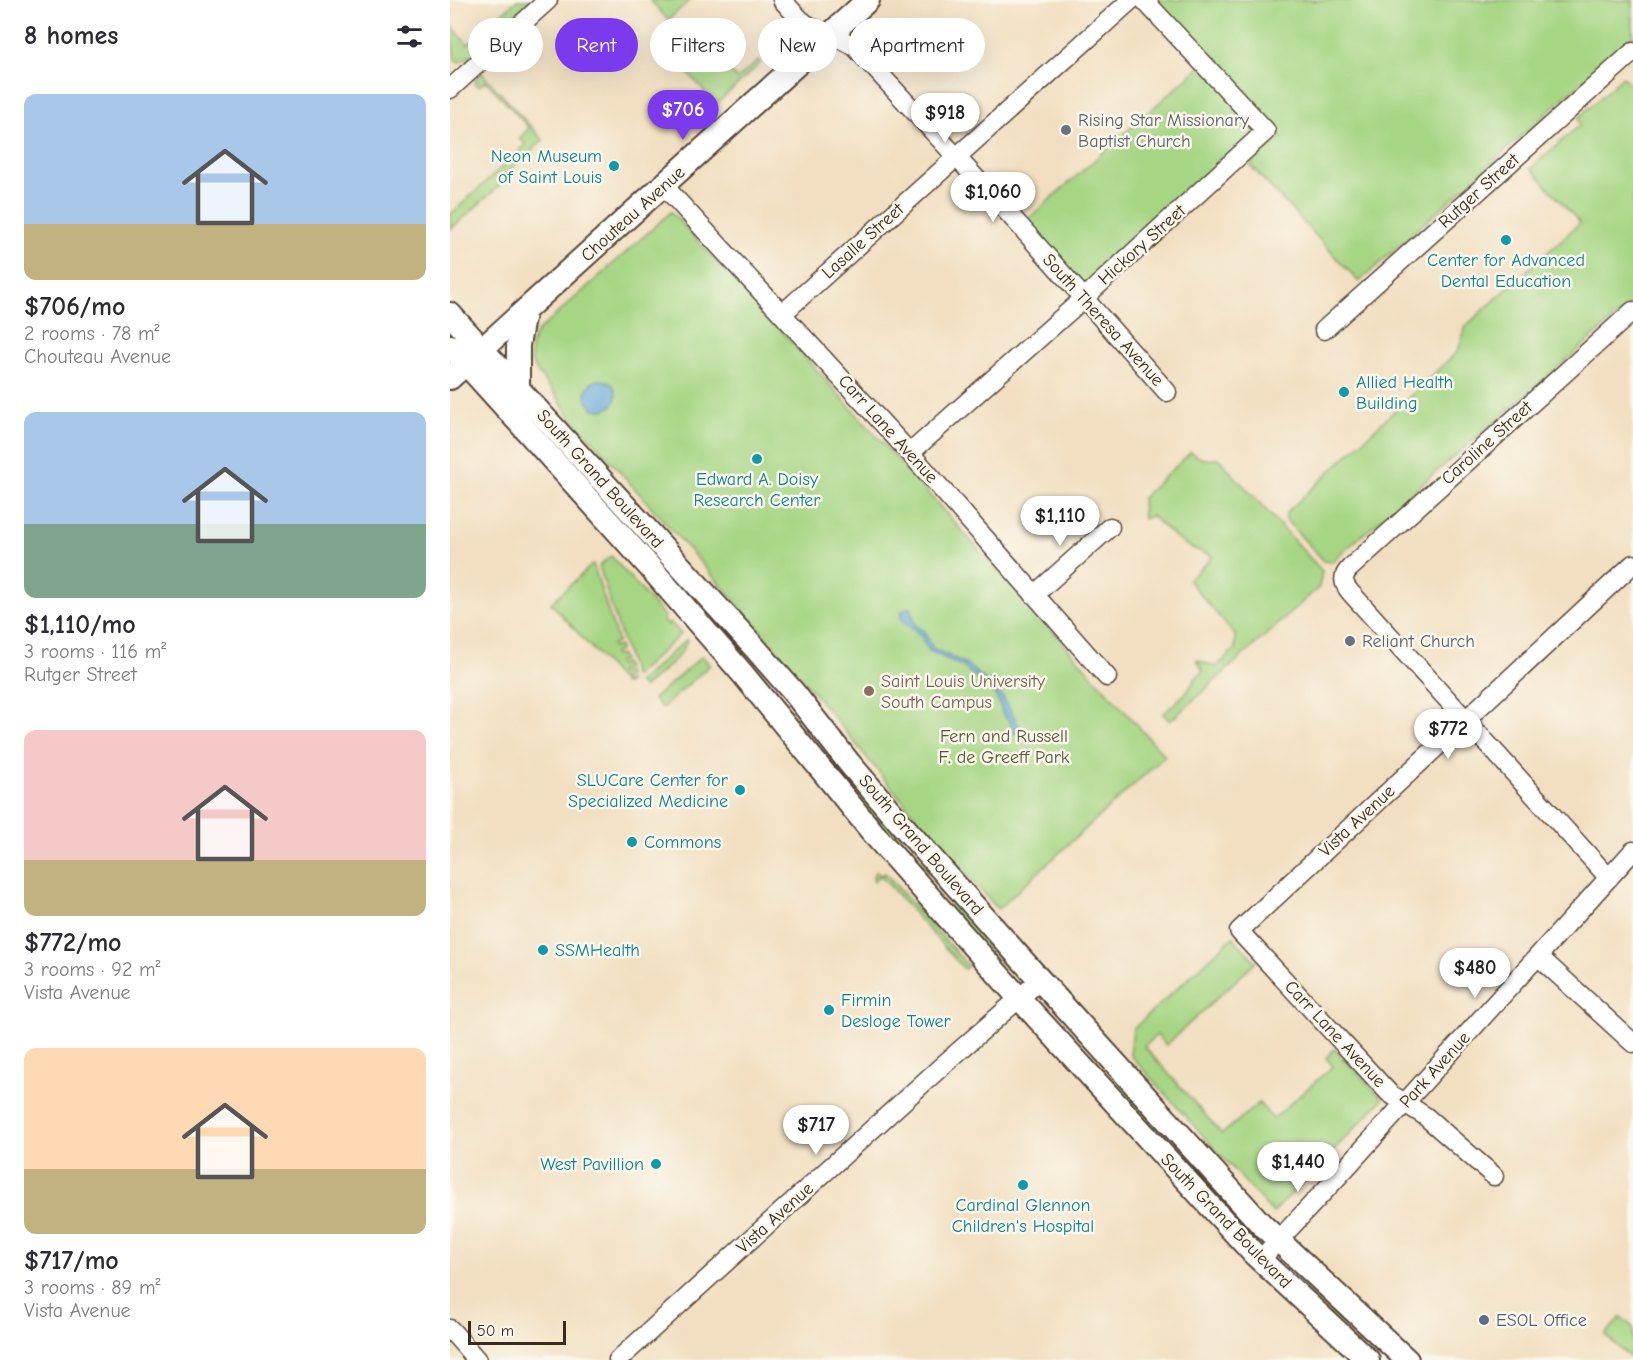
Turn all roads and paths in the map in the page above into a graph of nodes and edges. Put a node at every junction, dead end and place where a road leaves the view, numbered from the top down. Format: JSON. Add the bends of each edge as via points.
{"nodes":[{"id":1,"x":548,"y":0,"type":"edge"},
{"id":2,"x":782,"y":0,"type":"edge"},
{"id":3,"x":868,"y":0,"type":"edge"},
{"id":4,"x":1131,"y":0,"type":"edge"},
{"id":5,"x":1144,"y":0,"type":"edge"},
{"id":6,"x":801,"y":18,"type":"edge"},
{"id":7,"x":837,"y":28,"type":"edge"},
{"id":8,"x":837,"y":37,"type":"edge"},
{"id":9,"x":1633,"y":52,"type":"edge"},
{"id":10,"x":788,"y":72,"type":"edge"},
{"id":11,"x":450,"y":89,"type":"edge"},
{"id":12,"x":957,"y":157,"type":"junction"},
{"id":13,"x":664,"y":186,"type":"junction"},
{"id":14,"x":1083,"y":299,"type":"junction"},
{"id":15,"x":1633,"y":311,"type":"edge"},
{"id":16,"x":524,"y":313,"type":"junction"},
{"id":17,"x":450,"y":314,"type":"edge"},
{"id":18,"x":782,"y":314,"type":"junction"},
{"id":19,"x":1324,"y":330,"type":"dead end"},
{"id":20,"x":450,"y":346,"type":"edge"},
{"id":21,"x":466,"y":364,"type":"edge"},
{"id":22,"x":518,"y":387,"type":"junction"},
{"id":23,"x":1167,"y":392,"type":"dead end"},
{"id":24,"x":910,"y":453,"type":"junction"},
{"id":25,"x":1110,"y":527,"type":"dead end"},
{"id":26,"x":1633,"y":564,"type":"edge"},
{"id":27,"x":1034,"y":595,"type":"junction"},
{"id":28,"x":1107,"y":677,"type":"dead end"},
{"id":29,"x":1465,"y":719,"type":"junction"},
{"id":30,"x":879,"y":840,"type":"junction"},
{"id":31,"x":1633,"y":851,"type":"edge"},
{"id":32,"x":947,"y":876,"type":"junction"},
{"id":33,"x":1609,"y":878,"type":"junction"},
{"id":34,"x":1239,"y":931,"type":"joint"},
{"id":35,"x":1538,"y":956,"type":"junction"},
{"id":36,"x":1040,"y":980,"type":"junction"},
{"id":37,"x":1019,"y":998,"type":"junction"},
{"id":38,"x":1633,"y":1042,"type":"edge"},
{"id":39,"x":1405,"y":1103,"type":"junction"},
{"id":40,"x":1494,"y":1176,"type":"dead end"},
{"id":41,"x":1278,"y":1241,"type":"junction"},
{"id":42,"x":1260,"y":1260,"type":"junction"},
{"id":43,"x":450,"y":1329,"type":"edge"},
{"id":44,"x":477,"y":1360,"type":"edge"},
{"id":45,"x":618,"y":1360,"type":"edge"},
{"id":46,"x":1368,"y":1360,"type":"edge"},
{"id":47,"x":1407,"y":1360,"type":"edge"}],
"edges":[{"from":1,"to":11,"type":"street"},
{"from":2,"to":6,"type":"street","name":"South Theresa Avenue"},
{"from":3,"to":7,"type":"main road","name":"Chouteau Avenue"},
{"from":4,"to":12,"type":"street","name":"Lasalle Street"},
{"from":5,"to":14,"type":"street","name":"Hickory Street","via":[[1266,131]]},
{"from":8,"to":12,"type":"street","name":"South Theresa Avenue","via":[[855,46]]},
{"from":9,"to":19,"type":"street","name":"Rutger Street"},
{"from":10,"to":13,"type":"main road","name":"Chouteau Avenue"},
{"from":12,"to":14,"type":"street","name":"South Theresa Avenue"},
{"from":12,"to":18,"type":"street","name":"Lasalle Street"},
{"from":13,"to":16,"type":"main road","name":"Chouteau Avenue"},
{"from":13,"to":18,"type":"street","name":"Carr Lane Avenue"},
{"from":14,"to":23,"type":"street","name":"South Theresa Avenue"},
{"from":14,"to":24,"type":"street","name":"Hickory Street"},
{"from":15,"to":29,"type":"street","name":"Caroline Street","via":[[1344,577],[1347,588]]},
{"from":16,"to":21,"type":"main road","name":"Chouteau Avenue"},
{"from":16,"to":22,"type":"main road","via":[[517,356]]},
{"from":17,"to":21,"type":"main road","name":"South Grand Boulevard"},
{"from":18,"to":24,"type":"street","name":"Carr Lane Avenue"},
{"from":20,"to":21,"type":"main road","name":"South Grand Boulevard"},
{"from":21,"to":22,"type":"main road","name":"South Grand Boulevard"},
{"from":21,"to":30,"type":"main road","name":"South Grand Boulevard","via":[[734,664]]},
{"from":22,"to":32,"type":"main road","name":"South Grand Boulevard","via":[[761,655]]},
{"from":24,"to":27,"type":"street","name":"Carr Lane Avenue"},
{"from":25,"to":27,"type":"street"},
{"from":26,"to":29,"type":"street","name":"Vista Avenue"},
{"from":27,"to":28,"type":"street","name":"Carr Lane Avenue"},
{"from":29,"to":33,"type":"street"},
{"from":29,"to":34,"type":"street","name":"Vista Avenue"},
{"from":30,"to":32,"type":"main road","via":[[902,855],[932,884],[940,885]]},
{"from":30,"to":37,"type":"main road","name":"South Grand Boulevard"},
{"from":31,"to":33,"type":"street","name":"Park Avenue"},
{"from":32,"to":36,"type":"main road","name":"South Grand Boulevard"},
{"from":33,"to":35,"type":"street","name":"Park Avenue"},
{"from":34,"to":39,"type":"street","name":"Carr Lane Avenue","via":[[1389,1093]]},
{"from":35,"to":38,"type":"street"},
{"from":35,"to":39,"type":"street","name":"Park Avenue"},
{"from":36,"to":37,"type":"street","name":"Vista Avenue"},
{"from":36,"to":41,"type":"main road","name":"South Grand Boulevard"},
{"from":37,"to":42,"type":"main road","name":"South Grand Boulevard"},
{"from":37,"to":45,"type":"street","name":"Vista Avenue"},
{"from":39,"to":40,"type":"street","name":"Carr Lane Avenue"},
{"from":39,"to":41,"type":"street","name":"Park Avenue"},
{"from":41,"to":42,"type":"street","name":"Park Avenue"},
{"from":41,"to":47,"type":"main road","name":"South Grand Boulevard"},
{"from":42,"to":46,"type":"main road","name":"South Grand Boulevard"},
{"from":43,"to":44,"type":"street"}]}
